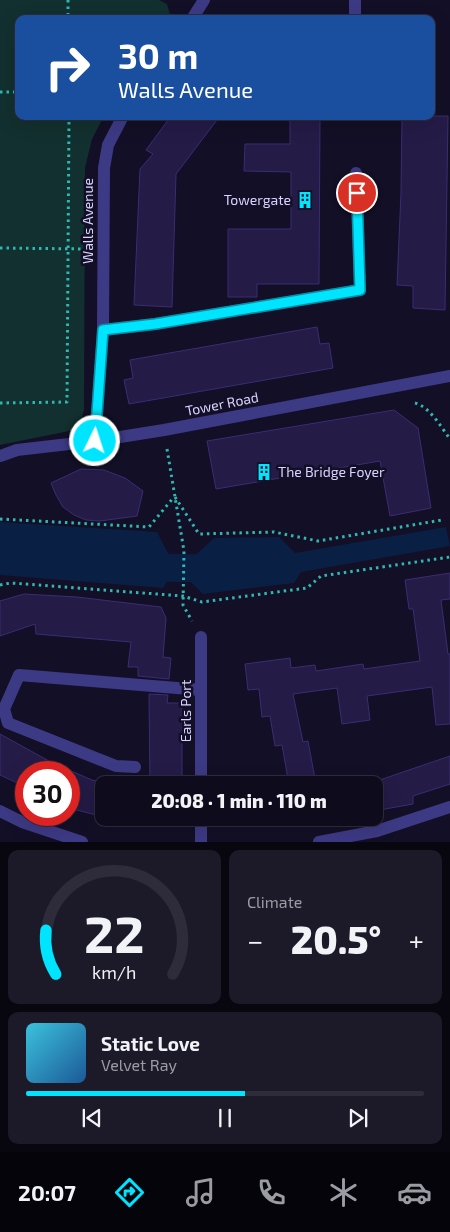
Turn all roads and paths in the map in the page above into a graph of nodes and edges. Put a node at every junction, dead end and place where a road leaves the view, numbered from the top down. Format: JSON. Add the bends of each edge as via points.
{"nodes":[{"id":1,"x":68,"y":0,"type":"edge"},
{"id":2,"x":354,"y":0,"type":"edge"},
{"id":3,"x":201,"y":1,"type":"edge"},
{"id":4,"x":68,"y":15,"type":"edge"},
{"id":5,"x":194,"y":15,"type":"edge"},
{"id":6,"x":355,"y":15,"type":"edge"},
{"id":7,"x":0,"y":92,"type":"edge"},
{"id":8,"x":15,"y":92,"type":"edge"},
{"id":9,"x":69,"y":120,"type":"edge"},
{"id":10,"x":121,"y":120,"type":"edge"},
{"id":11,"x":356,"y":173,"type":"dead end"},
{"id":12,"x":0,"y":248,"type":"edge"},
{"id":13,"x":69,"y":248,"type":"junction"},
{"id":14,"x":103,"y":330,"type":"junction"},
{"id":15,"x":450,"y":376,"type":"edge"},
{"id":16,"x":412,"y":402,"type":"dead end"},
{"id":17,"x":0,"y":403,"type":"edge"},
{"id":18,"x":164,"y":430,"type":"junction"},
{"id":19,"x":450,"y":440,"type":"edge"},
{"id":20,"x":95,"y":441,"type":"junction"},
{"id":21,"x":0,"y":456,"type":"edge"},
{"id":22,"x":175,"y":497,"type":"junction"},
{"id":23,"x":0,"y":519,"type":"edge"},
{"id":24,"x":442,"y":520,"type":"dead end"},
{"id":25,"x":450,"y":557,"type":"edge"},
{"id":26,"x":0,"y":585,"type":"edge"},
{"id":27,"x":183,"y":596,"type":"junction"},
{"id":28,"x":201,"y":637,"type":"joint"},
{"id":29,"x":201,"y":690,"type":"junction"},
{"id":30,"x":135,"y":767,"type":"dead end"},
{"id":31,"x":201,"y":776,"type":"edge"},
{"id":32,"x":450,"y":808,"type":"edge"},
{"id":33,"x":0,"y":811,"type":"edge"},
{"id":34,"x":201,"y":826,"type":"edge"},
{"id":35,"x":82,"y":842,"type":"edge"},
{"id":36,"x":201,"y":842,"type":"edge"},
{"id":37,"x":319,"y":842,"type":"edge"}],
"edges":[{"from":1,"to":4,"type":"path"},
{"from":2,"to":6,"type":"street"},
{"from":3,"to":5,"type":"street"},
{"from":7,"to":8,"type":"path"},
{"from":9,"to":13,"type":"path"},
{"from":10,"to":14,"type":"street","name":"Walls Avenue","via":[[108,146],[104,168]]},
{"from":11,"to":14,"type":"street","via":[[360,290]]},
{"from":12,"to":13,"type":"path"},
{"from":13,"to":17,"type":"path","via":[[67,402]]},
{"from":14,"to":20,"type":"street","name":"Walls Avenue"},
{"from":15,"to":18,"type":"street","name":"Tower Road"},
{"from":16,"to":19,"type":"path","via":[[421,405]]},
{"from":18,"to":20,"type":"street","name":"Tower Road"},
{"from":18,"to":22,"type":"path"},
{"from":20,"to":21,"type":"street","name":"Tower Road","via":[[18,450]]},
{"from":22,"to":23,"type":"path","via":[[149,527]]},
{"from":22,"to":24,"type":"path","via":[[199,534],[274,532],[318,541]]},
{"from":22,"to":27,"type":"path","via":[[184,551]]},
{"from":25,"to":27,"type":"path","via":[[321,576],[307,588],[202,602]]},
{"from":26,"to":27,"type":"path","via":[[11,583]]},
{"from":27,"to":28,"type":"path","via":[[183,605]]},
{"from":28,"to":29,"type":"street","name":"Earls Port"},
{"from":29,"to":30,"type":"street","via":[[19,676],[4,709],[8,723],[116,766]]},
{"from":29,"to":31,"type":"street","name":"Earls Port"},
{"from":32,"to":37,"type":"street","via":[[377,831]]},
{"from":33,"to":35,"type":"street","via":[[22,822]]},
{"from":34,"to":36,"type":"street"}]}
